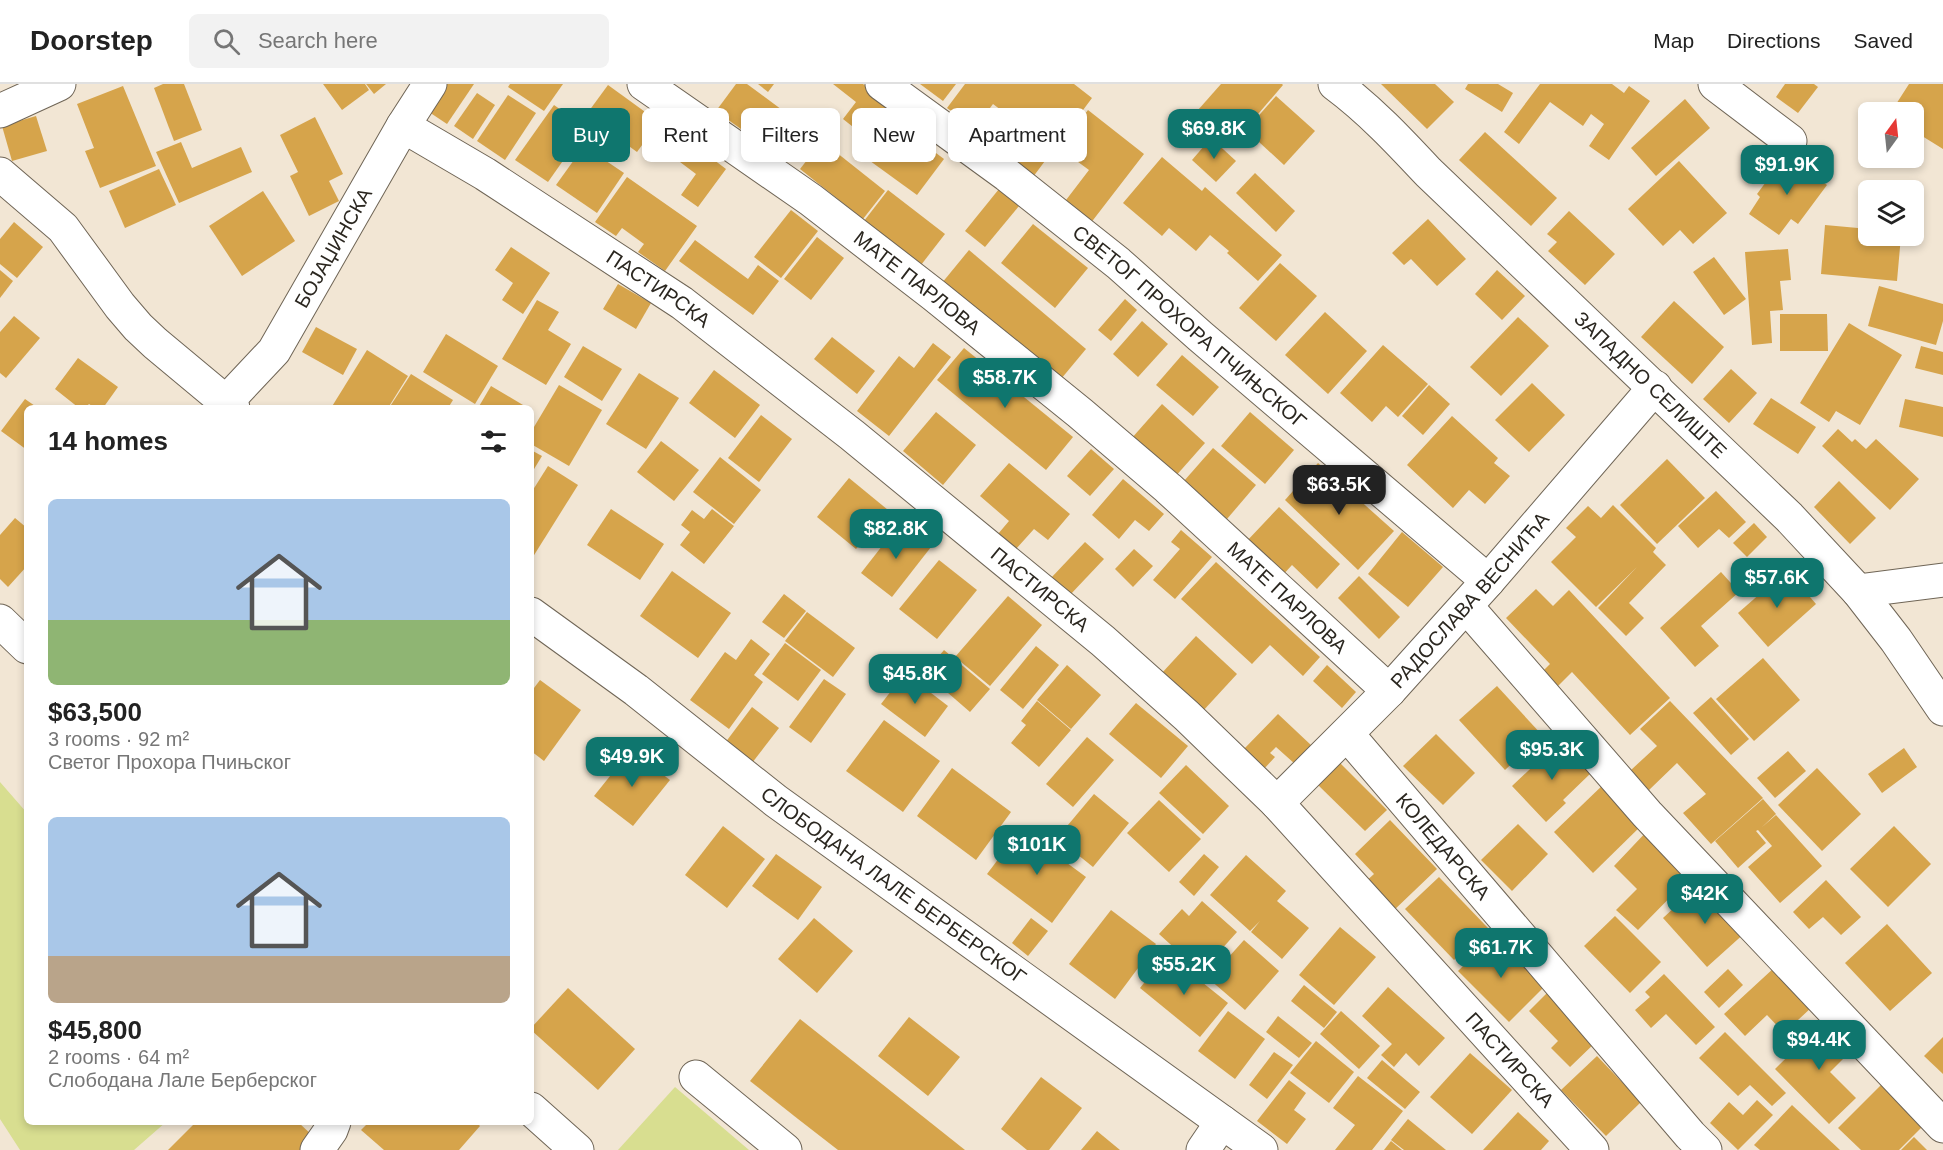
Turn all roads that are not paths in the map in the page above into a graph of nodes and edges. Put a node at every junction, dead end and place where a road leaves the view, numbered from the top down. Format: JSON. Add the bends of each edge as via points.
{"nodes":[{"id":1,"x":58,"y":84,"type":"edge"},
{"id":2,"x":430,"y":84,"type":"edge"},
{"id":3,"x":644,"y":84,"type":"edge"},
{"id":4,"x":882,"y":84,"type":"edge"},
{"id":5,"x":1335,"y":84,"type":"edge"},
{"id":6,"x":1715,"y":84,"type":"edge"},
{"id":7,"x":0,"y":111,"type":"edge"},
{"id":8,"x":403,"y":126,"type":"junction"},
{"id":9,"x":1790,"y":141,"type":"dead end"},
{"id":10,"x":0,"y":174,"type":"edge"},
{"id":11,"x":1654,"y":387,"type":"junction"},
{"id":12,"x":230,"y":405,"type":"edge"},
{"id":13,"x":1943,"y":580,"type":"edge"},
{"id":14,"x":1488,"y":581,"type":"junction"},
{"id":15,"x":1858,"y":591,"type":"junction"},
{"id":16,"x":1466,"y":606,"type":"junction"},
{"id":17,"x":534,"y":616,"type":"edge"},
{"id":18,"x":0,"y":621,"type":"edge"},
{"id":19,"x":24,"y":644,"type":"edge"},
{"id":20,"x":1389,"y":691,"type":"junction"},
{"id":21,"x":1943,"y":709,"type":"edge"},
{"id":22,"x":1347,"y":734,"type":"junction"},
{"id":23,"x":1277,"y":803,"type":"junction"},
{"id":24,"x":696,"y":1077,"type":"dead end"},
{"id":25,"x":534,"y":1112,"type":"edge"},
{"id":26,"x":1222,"y":1122,"type":"junction"},
{"id":27,"x":333,"y":1125,"type":"edge"},
{"id":28,"x":1943,"y":1126,"type":"edge"},
{"id":29,"x":317,"y":1150,"type":"edge"},
{"id":30,"x":577,"y":1150,"type":"edge"},
{"id":31,"x":784,"y":1150,"type":"edge"},
{"id":32,"x":1203,"y":1150,"type":"edge"},
{"id":33,"x":1262,"y":1150,"type":"edge"},
{"id":34,"x":1592,"y":1150,"type":"edge"},
{"id":35,"x":1705,"y":1150,"type":"edge"}],
"edges":[{"from":1,"to":7,"type":"street"},
{"from":2,"to":8,"type":"street","name":"БОЈАЏИНСКА"},
{"from":3,"to":20,"type":"street","name":"МАТЕ ПАРЛОВА","via":[[811,200],[1072,406],[1168,488]]},
{"from":4,"to":14,"type":"street","name":"СВЕТОГ ПРОХОРА ПЧИЊСКОГ","via":[[1007,175],[1118,263]]},
{"from":5,"to":11,"type":"street","name":"ЗАПАДНО СЕЛИШТЕ","via":[[1389,131]]},
{"from":6,"to":9,"type":"street"},
{"from":8,"to":12,"type":"street","name":"БОЈАЏИНСКА","via":[[274,351]]},
{"from":8,"to":23,"type":"street","name":"ПАСТИРСКА","via":[[485,174],[682,303],[852,435],[1103,641]]},
{"from":10,"to":12,"type":"street","via":[[63,228],[138,327]]},
{"from":11,"to":14,"type":"street","name":"РАДОСЛАВА ВЕСНИЋА"},
{"from":11,"to":15,"type":"street","name":"ЗАПАДНО СЕЛИШТЕ","via":[[1773,501]]},
{"from":13,"to":15,"type":"street"},
{"from":14,"to":16,"type":"street","name":"РАДОСЛАВА ВЕСНИЋА"},
{"from":15,"to":21,"type":"street","name":"ЗАПАДНО СЕЛИШТЕ"},
{"from":16,"to":20,"type":"street","name":"РАДОСЛАВА ВЕСНИЋА"},
{"from":16,"to":28,"type":"street","via":[[1647,813]]},
{"from":17,"to":26,"type":"street","name":"СЛОБОДАНА ЛАЛЕ БЕРБЕРСКОГ","via":[[636,690],[776,801]]},
{"from":18,"to":19,"type":"street"},
{"from":20,"to":22,"type":"street","name":"РАДОСЛАВА ВЕСНИЋА"},
{"from":22,"to":23,"type":"street","name":"РАДОСЛАВА ВЕСНИЋА"},
{"from":22,"to":35,"type":"street","name":"КОЛЕДАРСКА"},
{"from":23,"to":34,"type":"street","name":"ПАСТИРСКА"},
{"from":24,"to":31,"type":"street"},
{"from":25,"to":30,"type":"street"},
{"from":26,"to":32,"type":"street"},
{"from":26,"to":33,"type":"street","name":"СЛОБОДАНА ЛАЛЕ БЕРБЕРСКОГ"},
{"from":27,"to":29,"type":"street"}]}
